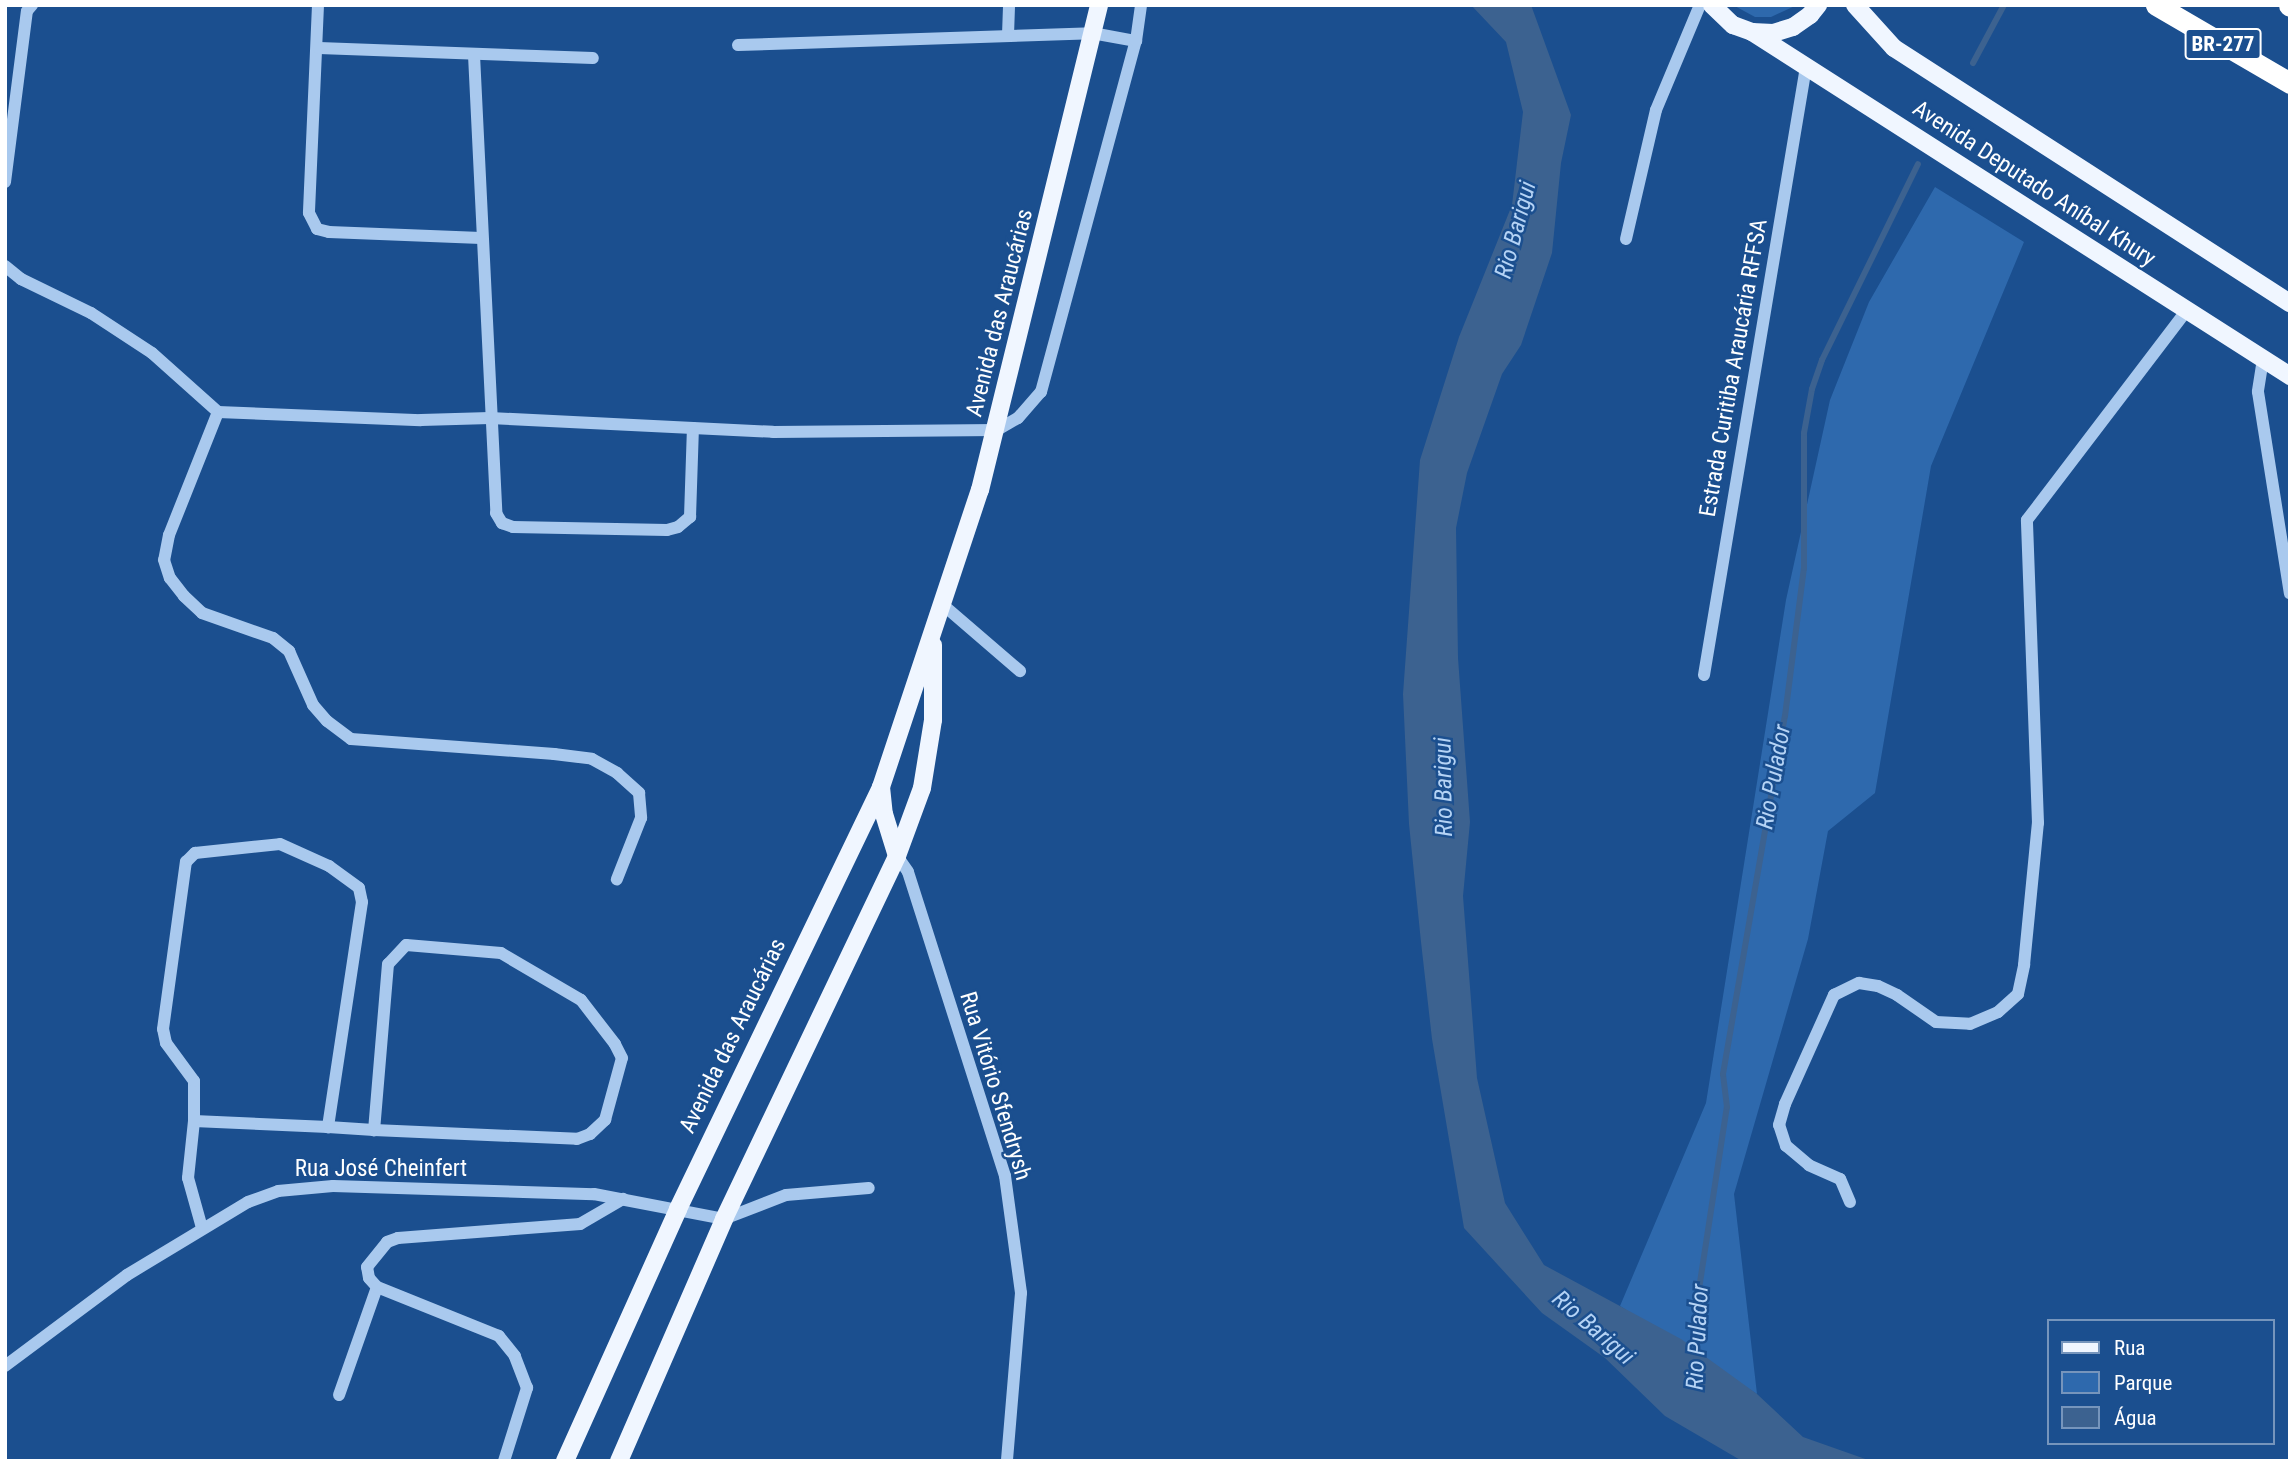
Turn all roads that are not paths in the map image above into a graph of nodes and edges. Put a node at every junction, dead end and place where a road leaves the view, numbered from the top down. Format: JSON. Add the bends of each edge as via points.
{"nodes":[{"id":1,"x":32,"y":5,"type":"edge"},
{"id":2,"x":318,"y":5,"type":"edge"},
{"id":3,"x":1009,"y":5,"type":"edge"},
{"id":4,"x":1099,"y":5,"type":"edge"},
{"id":5,"x":1141,"y":5,"type":"edge"},
{"id":6,"x":1700,"y":5,"type":"edge"},
{"id":7,"x":1712,"y":5,"type":"edge"},
{"id":8,"x":1818,"y":5,"type":"edge"},
{"id":9,"x":1855,"y":5,"type":"edge"},
{"id":10,"x":2156,"y":5,"type":"edge"},
{"id":11,"x":1752,"y":32,"type":"junction"},
{"id":12,"x":1092,"y":33,"type":"junction"},
{"id":13,"x":1008,"y":35,"type":"junction"},
{"id":14,"x":1136,"y":41,"type":"junction"},
{"id":15,"x":738,"y":46,"type":"dead end"},
{"id":16,"x":319,"y":48,"type":"junction"},
{"id":17,"x":474,"y":55,"type":"junction"},
{"id":18,"x":593,"y":58,"type":"dead end"},
{"id":19,"x":1806,"y":67,"type":"junction"},
{"id":20,"x":2290,"y":83,"type":"edge"},
{"id":21,"x":5,"y":182,"type":"edge"},
{"id":22,"x":481,"y":238,"type":"junction"},
{"id":23,"x":1626,"y":239,"type":"dead end"},
{"id":24,"x":5,"y":265,"type":"edge"},
{"id":25,"x":2290,"y":303,"type":"edge"},
{"id":26,"x":2186,"y":310,"type":"junction"},
{"id":27,"x":2263,"y":359,"type":"junction"},
{"id":28,"x":2290,"y":376,"type":"edge"},
{"id":29,"x":218,"y":412,"type":"junction"},
{"id":30,"x":490,"y":418,"type":"junction"},
{"id":31,"x":693,"y":428,"type":"junction"},
{"id":32,"x":997,"y":430,"type":"junction"},
{"id":33,"x":2290,"y":593,"type":"edge"},
{"id":34,"x":942,"y":604,"type":"junction"},
{"id":35,"x":934,"y":629,"type":"junction"},
{"id":36,"x":1020,"y":671,"type":"dead end"},
{"id":37,"x":1704,"y":676,"type":"dead end"},
{"id":38,"x":881,"y":787,"type":"junction"},
{"id":39,"x":897,"y":856,"type":"junction"},
{"id":40,"x":617,"y":879,"type":"dead end"},
{"id":41,"x":194,"y":1121,"type":"junction"},
{"id":42,"x":328,"y":1127,"type":"junction"},
{"id":43,"x":374,"y":1130,"type":"junction"},
{"id":44,"x":869,"y":1188,"type":"dead end"},
{"id":45,"x":624,"y":1199,"type":"junction"},
{"id":46,"x":1850,"y":1202,"type":"dead end"},
{"id":47,"x":678,"y":1209,"type":"junction"},
{"id":48,"x":724,"y":1219,"type":"junction"},
{"id":49,"x":202,"y":1228,"type":"junction"},
{"id":50,"x":377,"y":1287,"type":"junction"},
{"id":51,"x":5,"y":1366,"type":"edge"},
{"id":52,"x":339,"y":1395,"type":"dead end"},
{"id":53,"x":504,"y":1461,"type":"edge"},
{"id":54,"x":565,"y":1461,"type":"edge"},
{"id":55,"x":619,"y":1461,"type":"edge"},
{"id":56,"x":1007,"y":1461,"type":"edge"}],
"edges":[{"from":1,"to":21,"type":"street","via":[[27,11]]},
{"from":2,"to":16,"type":"street"},
{"from":3,"to":13,"type":"street"},
{"from":4,"to":12,"type":"main road","name":"Avenida das Araucárias"},
{"from":5,"to":14,"type":"street"},
{"from":6,"to":23,"type":"street","via":[[1656,110]]},
{"from":7,"to":11,"type":"main road","name":"Avenida Deputado Aníbal Khury","via":[[1732,25]]},
{"from":8,"to":11,"type":"main road","via":[[1793,27],[1773,33]]},
{"from":9,"to":25,"type":"main road","name":"Avenida Deputado Aníbal Khury","via":[[1894,48]]},
{"from":10,"to":20,"type":"highway","number":"BR-277"},
{"from":11,"to":19,"type":"main road","name":"Avenida Deputado Aníbal Khury"},
{"from":12,"to":13,"type":"street"},
{"from":12,"to":14,"type":"street"},
{"from":12,"to":32,"type":"main road","name":"Avenida das Araucárias"},
{"from":13,"to":15,"type":"street"},
{"from":14,"to":32,"type":"street","via":[[1041,392],[1018,418]]},
{"from":16,"to":17,"type":"street"},
{"from":16,"to":22,"type":"street","via":[[309,213],[317,229]]},
{"from":17,"to":18,"type":"street"},
{"from":17,"to":22,"type":"street"},
{"from":19,"to":26,"type":"main road","name":"Avenida Deputado Aníbal Khury"},
{"from":19,"to":37,"type":"street","name":"Estrada Curitiba Araucária RFFSA"},
{"from":22,"to":30,"type":"street"},
{"from":24,"to":29,"type":"street","via":[[21,279],[91,313],[152,354]]},
{"from":26,"to":27,"type":"main road","name":"Avenida Deputado Aníbal Khury"},
{"from":26,"to":46,"type":"street","via":[[2027,520],[2038,823],[2018,994],[1998,1012],[1970,1024],[1936,1022],[1897,995],[1859,983],[1834,995],[1786,1104],[1779,1125],[1786,1146],[1809,1165],[1840,1179]]},
{"from":27,"to":28,"type":"main road","name":"Avenida Deputado Aníbal Khury"},
{"from":27,"to":33,"type":"street","via":[[2258,392]]},
{"from":29,"to":30,"type":"street","via":[[421,420]]},
{"from":29,"to":40,"type":"street","via":[[169,535],[164,560],[184,596],[202,613],[273,638],[289,651],[313,705],[351,739],[554,754],[592,759],[618,773],[639,793],[640,818]]},
{"from":30,"to":31,"type":"street"},
{"from":30,"to":31,"type":"street","via":[[496,513],[502,523],[513,527],[678,527],[690,517]]},
{"from":31,"to":32,"type":"street"},
{"from":32,"to":34,"type":"main road","name":"Avenida das Araucárias"},
{"from":34,"to":35,"type":"main road","name":"Avenida das Araucárias"},
{"from":34,"to":36,"type":"street"},
{"from":35,"to":38,"type":"main road","name":"Avenida das Araucárias"},
{"from":35,"to":39,"type":"main road","name":"Avenida das Araucárias","via":[[933,720],[924,775]]},
{"from":38,"to":39,"type":"main road"},
{"from":38,"to":47,"type":"main road","name":"Avenida das Araucárias"},
{"from":39,"to":48,"type":"main road","name":"Avenida das Araucárias"},
{"from":39,"to":56,"type":"street","name":"Rua Vitório Sfendrysh","via":[[908,872],[1005,1176],[1021,1293]]},
{"from":41,"to":42,"type":"street"},
{"from":41,"to":42,"type":"street","via":[[194,1081],[166,1043],[163,1029],[186,862],[195,853],[280,844],[349,879],[359,888],[362,902]]},
{"from":41,"to":49,"type":"street","via":[[188,1178]]},
{"from":42,"to":43,"type":"street"},
{"from":43,"to":43,"type":"street","via":[[388,964],[406,945],[501,953],[581,1000],[622,1058],[605,1120],[577,1139]]},
{"from":44,"to":48,"type":"street","via":[[786,1195]]},
{"from":45,"to":47,"type":"street","name":"Rua José Cheinfert"},
{"from":45,"to":49,"type":"street","name":"Rua José Cheinfert","via":[[565,1193],[303,1186],[248,1202]]},
{"from":45,"to":50,"type":"street","via":[[580,1224],[398,1238],[387,1242],[367,1267]]},
{"from":47,"to":48,"type":"street","name":"Rua José Cheinfert"},
{"from":47,"to":54,"type":"main road","name":"Avenida das Araucárias"},
{"from":48,"to":55,"type":"main road","name":"Avenida das Araucárias"},
{"from":49,"to":51,"type":"street","name":"Rua José Cheinfert","via":[[78,1309]]},
{"from":50,"to":52,"type":"street"},
{"from":50,"to":53,"type":"street","via":[[499,1336],[515,1356],[527,1388]]}]}
